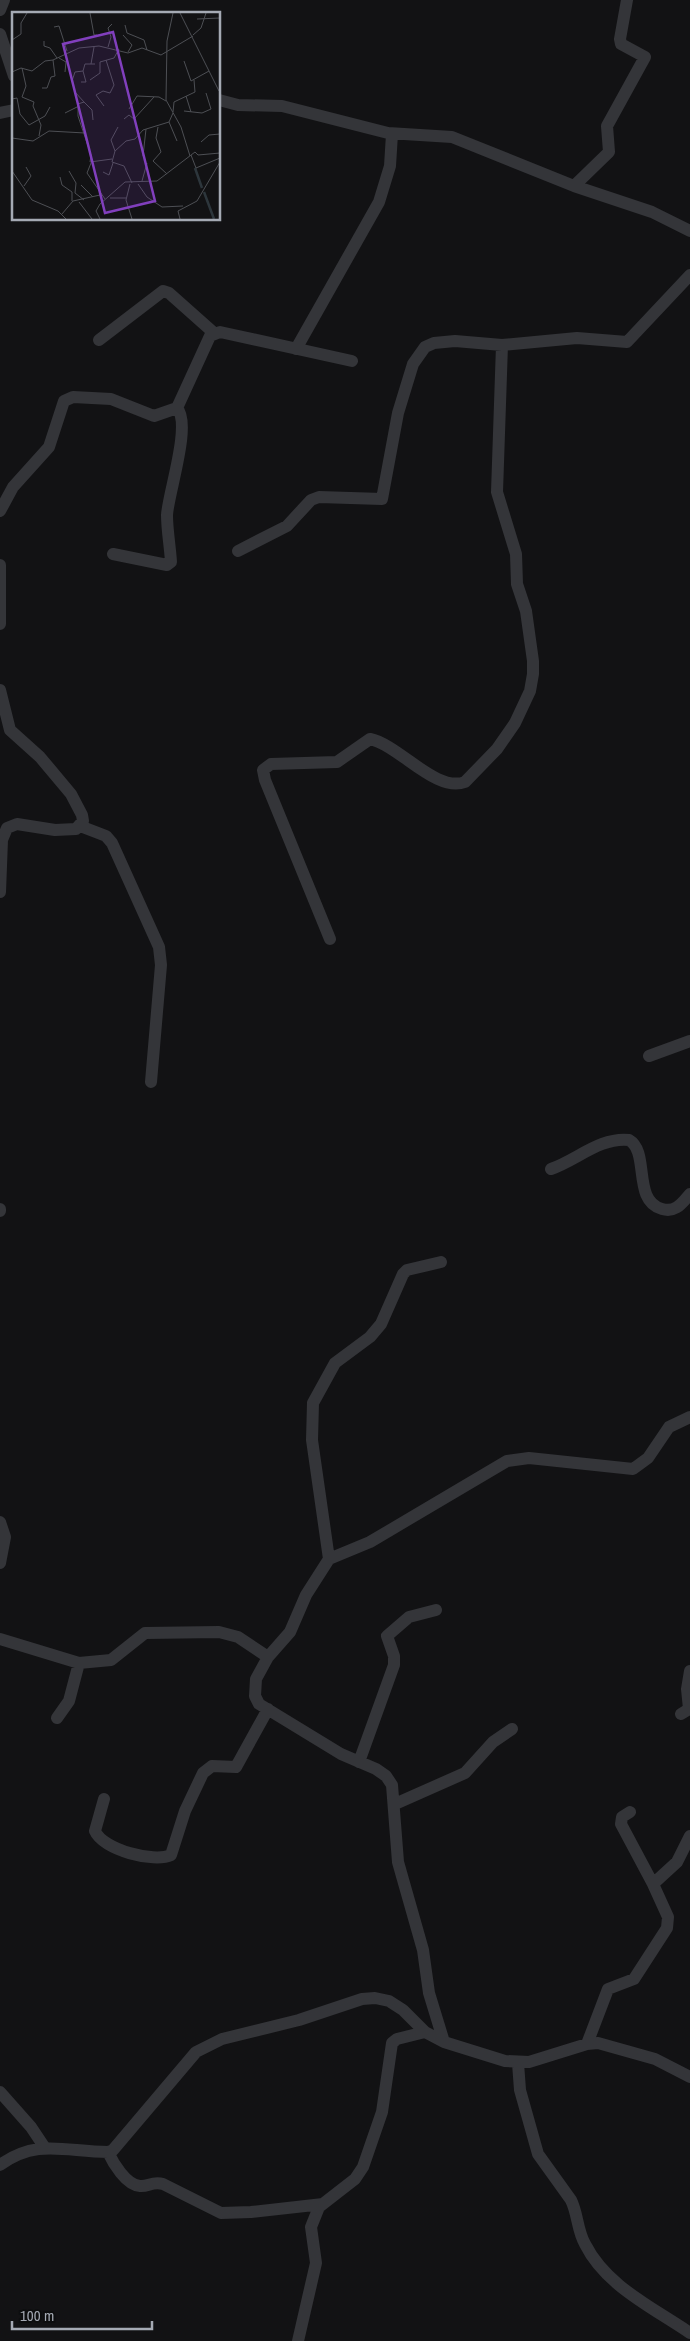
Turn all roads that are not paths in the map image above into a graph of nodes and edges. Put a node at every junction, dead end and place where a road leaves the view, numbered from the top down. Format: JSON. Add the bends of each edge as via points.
{"nodes":[{"id":1,"x":4,"y":0,"type":"edge"},
{"id":2,"x":627,"y":0,"type":"edge"},
{"id":3,"x":0,"y":10,"type":"edge"},
{"id":4,"x":0,"y":34,"type":"edge"},
{"id":5,"x":12,"y":70,"type":"edge"},
{"id":6,"x":220,"y":100,"type":"edge"},
{"id":7,"x":392,"y":134,"type":"junction"},
{"id":8,"x":574,"y":186,"type":"junction"},
{"id":9,"x":690,"y":231,"type":"edge"},
{"id":10,"x":690,"y":275,"type":"edge"},
{"id":11,"x":214,"y":333,"type":"junction"},
{"id":12,"x":99,"y":340,"type":"dead end"},
{"id":13,"x":502,"y":345,"type":"junction"},
{"id":14,"x":296,"y":349,"type":"junction"},
{"id":15,"x":352,"y":361,"type":"dead end"},
{"id":16,"x":177,"y":408,"type":"junction"},
{"id":17,"x":0,"y":510,"type":"edge"},
{"id":18,"x":238,"y":551,"type":"dead end"},
{"id":19,"x":113,"y":554,"type":"dead end"},
{"id":20,"x":0,"y":565,"type":"edge"},
{"id":21,"x":0,"y":624,"type":"edge"},
{"id":22,"x":0,"y":690,"type":"edge"},
{"id":23,"x":80,"y":826,"type":"junction"},
{"id":24,"x":1,"y":863,"type":"edge"},
{"id":25,"x":0,"y":892,"type":"edge"},
{"id":26,"x":330,"y":939,"type":"dead end"},
{"id":27,"x":690,"y":1040,"type":"edge"},
{"id":28,"x":648,"y":1056,"type":"dead end"},
{"id":29,"x":151,"y":1082,"type":"dead end"},
{"id":30,"x":551,"y":1169,"type":"dead end"},
{"id":31,"x":690,"y":1194,"type":"edge"},
{"id":32,"x":441,"y":1262,"type":"dead end"},
{"id":33,"x":690,"y":1417,"type":"edge"},
{"id":34,"x":0,"y":1522,"type":"edge"},
{"id":35,"x":329,"y":1559,"type":"junction"},
{"id":36,"x":0,"y":1563,"type":"edge"},
{"id":37,"x":436,"y":1610,"type":"dead end"},
{"id":38,"x":0,"y":1639,"type":"edge"},
{"id":39,"x":268,"y":1657,"type":"junction"},
{"id":40,"x":79,"y":1663,"type":"junction"},
{"id":41,"x":690,"y":1671,"type":"edge"},
{"id":42,"x":268,"y":1709,"type":"junction"},
{"id":43,"x":682,"y":1714,"type":"dead end"},
{"id":44,"x":57,"y":1718,"type":"dead end"},
{"id":45,"x":512,"y":1729,"type":"dead end"},
{"id":46,"x":359,"y":1762,"type":"junction"},
{"id":47,"x":104,"y":1799,"type":"dead end"},
{"id":48,"x":395,"y":1804,"type":"junction"},
{"id":49,"x":630,"y":1812,"type":"dead end"},
{"id":50,"x":690,"y":1836,"type":"edge"},
{"id":51,"x":652,"y":1884,"type":"junction"},
{"id":52,"x":425,"y":2032,"type":"junction"},
{"id":53,"x":444,"y":2042,"type":"junction"},
{"id":54,"x":587,"y":2044,"type":"junction"},
{"id":55,"x":518,"y":2063,"type":"junction"},
{"id":56,"x":690,"y":2077,"type":"edge"},
{"id":57,"x":0,"y":2092,"type":"edge"},
{"id":58,"x":45,"y":2148,"type":"junction"},
{"id":59,"x":108,"y":2152,"type":"junction"},
{"id":60,"x":0,"y":2165,"type":"edge"},
{"id":61,"x":323,"y":2204,"type":"junction"},
{"id":62,"x":690,"y":2333,"type":"edge"},
{"id":63,"x":298,"y":2341,"type":"edge"}],
"edges":[{"from":1,"to":3,"type":"street"},
{"from":2,"to":8,"type":"street","via":[[621,44],[645,57],[606,126],[609,152]]},
{"from":4,"to":5,"type":"street"},
{"from":6,"to":7,"type":"street","via":[[245,106],[282,106]]},
{"from":7,"to":8,"type":"street","via":[[452,137]]},
{"from":7,"to":14,"type":"street","via":[[390,166],[379,202]]},
{"from":8,"to":9,"type":"street","via":[[652,212]]},
{"from":10,"to":13,"type":"street","via":[[627,342],[577,338]]},
{"from":11,"to":12,"type":"street","via":[[163,291]]},
{"from":11,"to":14,"type":"street"},
{"from":11,"to":16,"type":"street"},
{"from":13,"to":18,"type":"street","via":[[442,342],[425,347],[418,354],[398,413],[382,499],[319,497],[311,500],[287,526]]},
{"from":13,"to":26,"type":"street","via":[[497,492],[516,554],[517,584],[526,611],[533,661],[530,691],[515,723],[497,749],[465,782],[458,785],[419,768],[388,745],[370,739],[337,762],[266,766],[263,770],[265,780]]},
{"from":14,"to":15,"type":"street"},
{"from":16,"to":17,"type":"street","via":[[154,416],[119,400],[68,398],[61,406],[49,447],[13,488]]},
{"from":16,"to":19,"type":"street","via":[[181,424],[178,468],[167,515],[171,562],[167,565]]},
{"from":20,"to":21,"type":"street"},
{"from":22,"to":23,"type":"street","via":[[10,730],[40,757],[71,794],[82,815]]},
{"from":23,"to":24,"type":"street","via":[[60,831],[11,825],[4,833]]},
{"from":23,"to":29,"type":"street","via":[[106,836],[112,843],[159,947],[161,965]]},
{"from":24,"to":25,"type":"street"},
{"from":27,"to":28,"type":"street"},
{"from":30,"to":31,"type":"street","via":[[574,1160],[589,1149],[622,1139],[629,1140],[636,1148],[645,1190],[652,1204],[668,1211],[675,1209]]},
{"from":32,"to":35,"type":"street","via":[[407,1270],[403,1274],[381,1324],[370,1337],[335,1363],[313,1403],[312,1440]]},
{"from":33,"to":35,"type":"street","via":[[669,1427],[648,1458],[633,1470],[528,1458],[507,1462],[370,1542]]},
{"from":34,"to":36,"type":"street","via":[[5,1538]]},
{"from":35,"to":39,"type":"street","via":[[306,1595],[290,1632]]},
{"from":37,"to":46,"type":"street","via":[[409,1617],[387,1636],[394,1666]]},
{"from":38,"to":40,"type":"street"},
{"from":39,"to":40,"type":"street","via":[[229,1634],[152,1632],[139,1636],[111,1660]]},
{"from":39,"to":42,"type":"street","via":[[254,1688],[260,1704]]},
{"from":40,"to":44,"type":"street","via":[[72,1693]]},
{"from":41,"to":43,"type":"street","via":[[687,1689],[689,1709]]},
{"from":42,"to":46,"type":"street"},
{"from":42,"to":47,"type":"street","via":[[240,1763],[230,1768],[212,1766],[204,1772],[185,1811],[171,1855],[139,1855],[117,1849],[102,1840],[95,1832]]},
{"from":45,"to":48,"type":"street","via":[[493,1742],[465,1773]]},
{"from":46,"to":48,"type":"street","via":[[386,1776],[392,1785]]},
{"from":48,"to":53,"type":"street","via":[[398,1862]]},
{"from":49,"to":51,"type":"street","via":[[622,1817],[621,1824]]},
{"from":50,"to":51,"type":"street","via":[[677,1862]]},
{"from":51,"to":54,"type":"street","via":[[668,1917],[667,1928],[634,1979],[608,1989]]},
{"from":52,"to":53,"type":"street"},
{"from":52,"to":59,"type":"street","via":[[403,2010],[389,2001],[375,1998],[222,2039],[190,2058],[117,2146]]},
{"from":52,"to":61,"type":"street","via":[[392,2043],[382,2112],[363,2168]]},
{"from":53,"to":55,"type":"street"},
{"from":54,"to":55,"type":"street"},
{"from":54,"to":56,"type":"street","via":[[609,2045],[655,2059]]},
{"from":55,"to":62,"type":"street","via":[[520,2090],[538,2154],[571,2200],[578,2215],[583,2242],[593,2259],[614,2282]]},
{"from":57,"to":58,"type":"street"},
{"from":58,"to":59,"type":"street"},
{"from":58,"to":60,"type":"street","via":[[18,2153]]},
{"from":59,"to":61,"type":"street","via":[[119,2172],[135,2184],[163,2184],[221,2213]]},
{"from":61,"to":63,"type":"street","via":[[311,2227],[316,2263]]}]}
